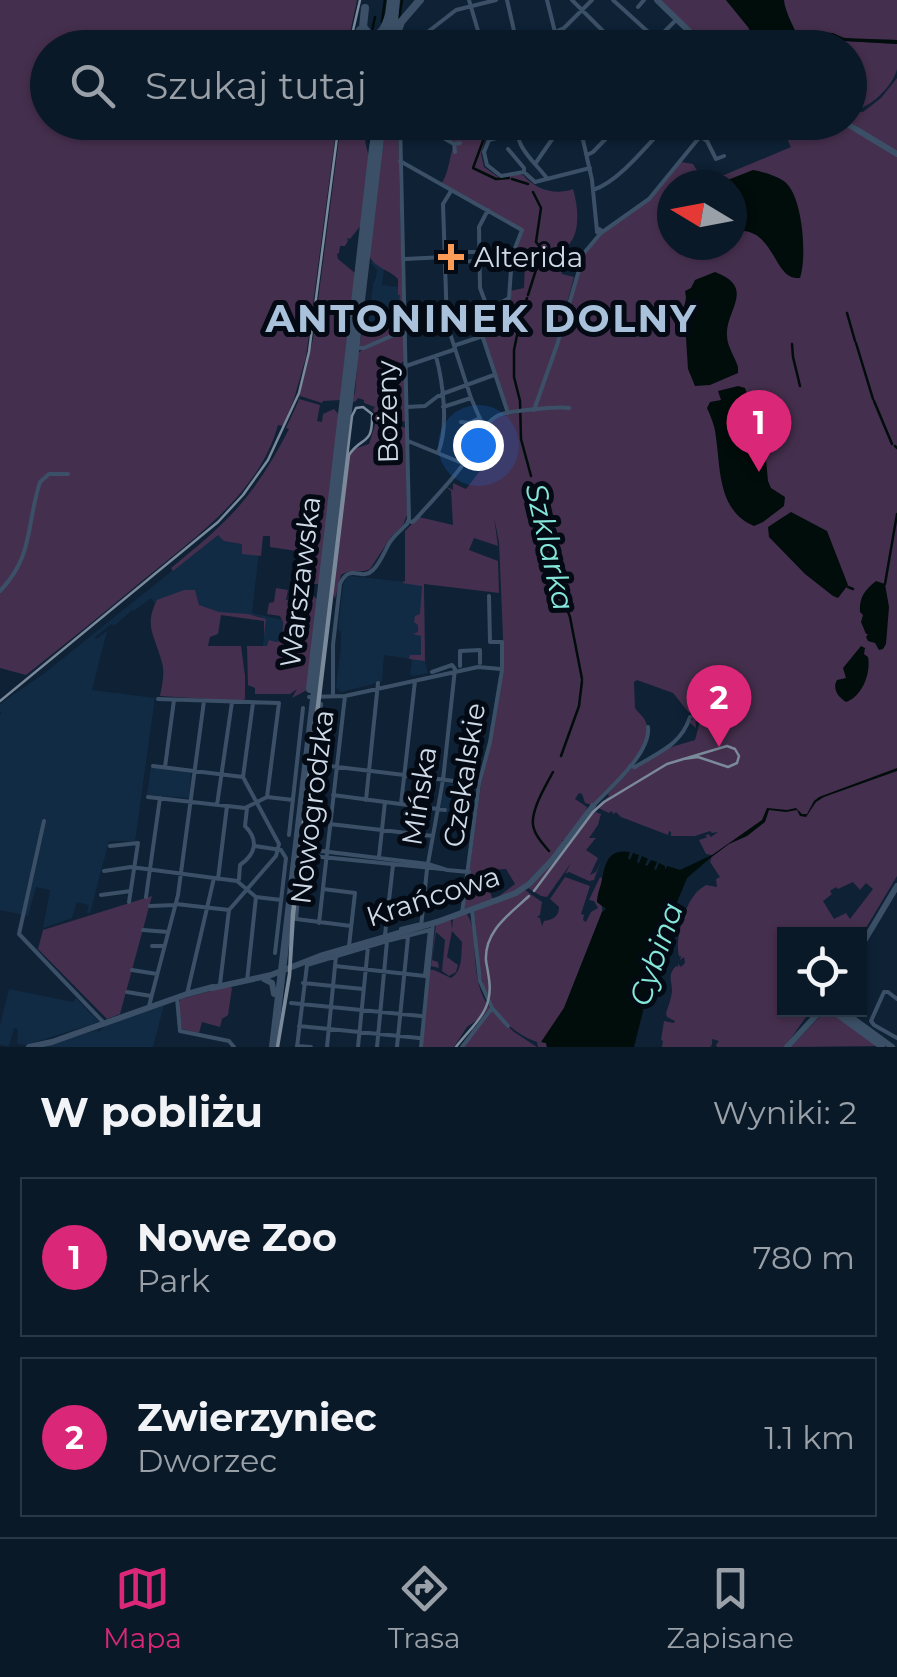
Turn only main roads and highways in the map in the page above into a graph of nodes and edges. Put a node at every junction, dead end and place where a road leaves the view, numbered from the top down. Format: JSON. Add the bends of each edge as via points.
{"nodes":[{"id":1,"x":393,"y":0,"type":"edge"},
{"id":2,"x":420,"y":0,"type":"edge"},
{"id":3,"x":366,"y":4,"type":"edge"},
{"id":4,"x":389,"y":15,"type":"junction"},
{"id":5,"x":360,"y":30,"type":"edge"},
{"id":6,"x":365,"y":30,"type":"edge"},
{"id":7,"x":382,"y":30,"type":"edge"},
{"id":8,"x":389,"y":30,"type":"edge"},
{"id":9,"x":390,"y":30,"type":"edge"},
{"id":10,"x":397,"y":30,"type":"edge"},
{"id":11,"x":377,"y":140,"type":"edge"},
{"id":12,"x":355,"y":327,"type":"junction"},
{"id":13,"x":314,"y":701,"type":"junction"},
{"id":14,"x":281,"y":969,"type":"junction"},
{"id":15,"x":271,"y":1047,"type":"edge"}],
"edges":[{"from":1,"to":4,"type":"main road"},
{"from":1,"to":9,"type":"main road"},
{"from":2,"to":10,"type":"main road"},
{"from":3,"to":5,"type":"main road"},
{"from":3,"to":6,"type":"main road"},
{"from":4,"to":7,"type":"main road"},
{"from":4,"to":8,"type":"main road"},
{"from":11,"to":12,"type":"main road","name":"Warszawska"},
{"from":12,"to":13,"type":"main road","name":"Warszawska"},
{"from":12,"to":13,"type":"main road","name":"Warszawska"},
{"from":13,"to":14,"type":"main road","name":"Warszawska"},
{"from":14,"to":15,"type":"main road","name":"Warszawska"},
{"from":14,"to":15,"type":"main road","name":"Warszawska"}]}
